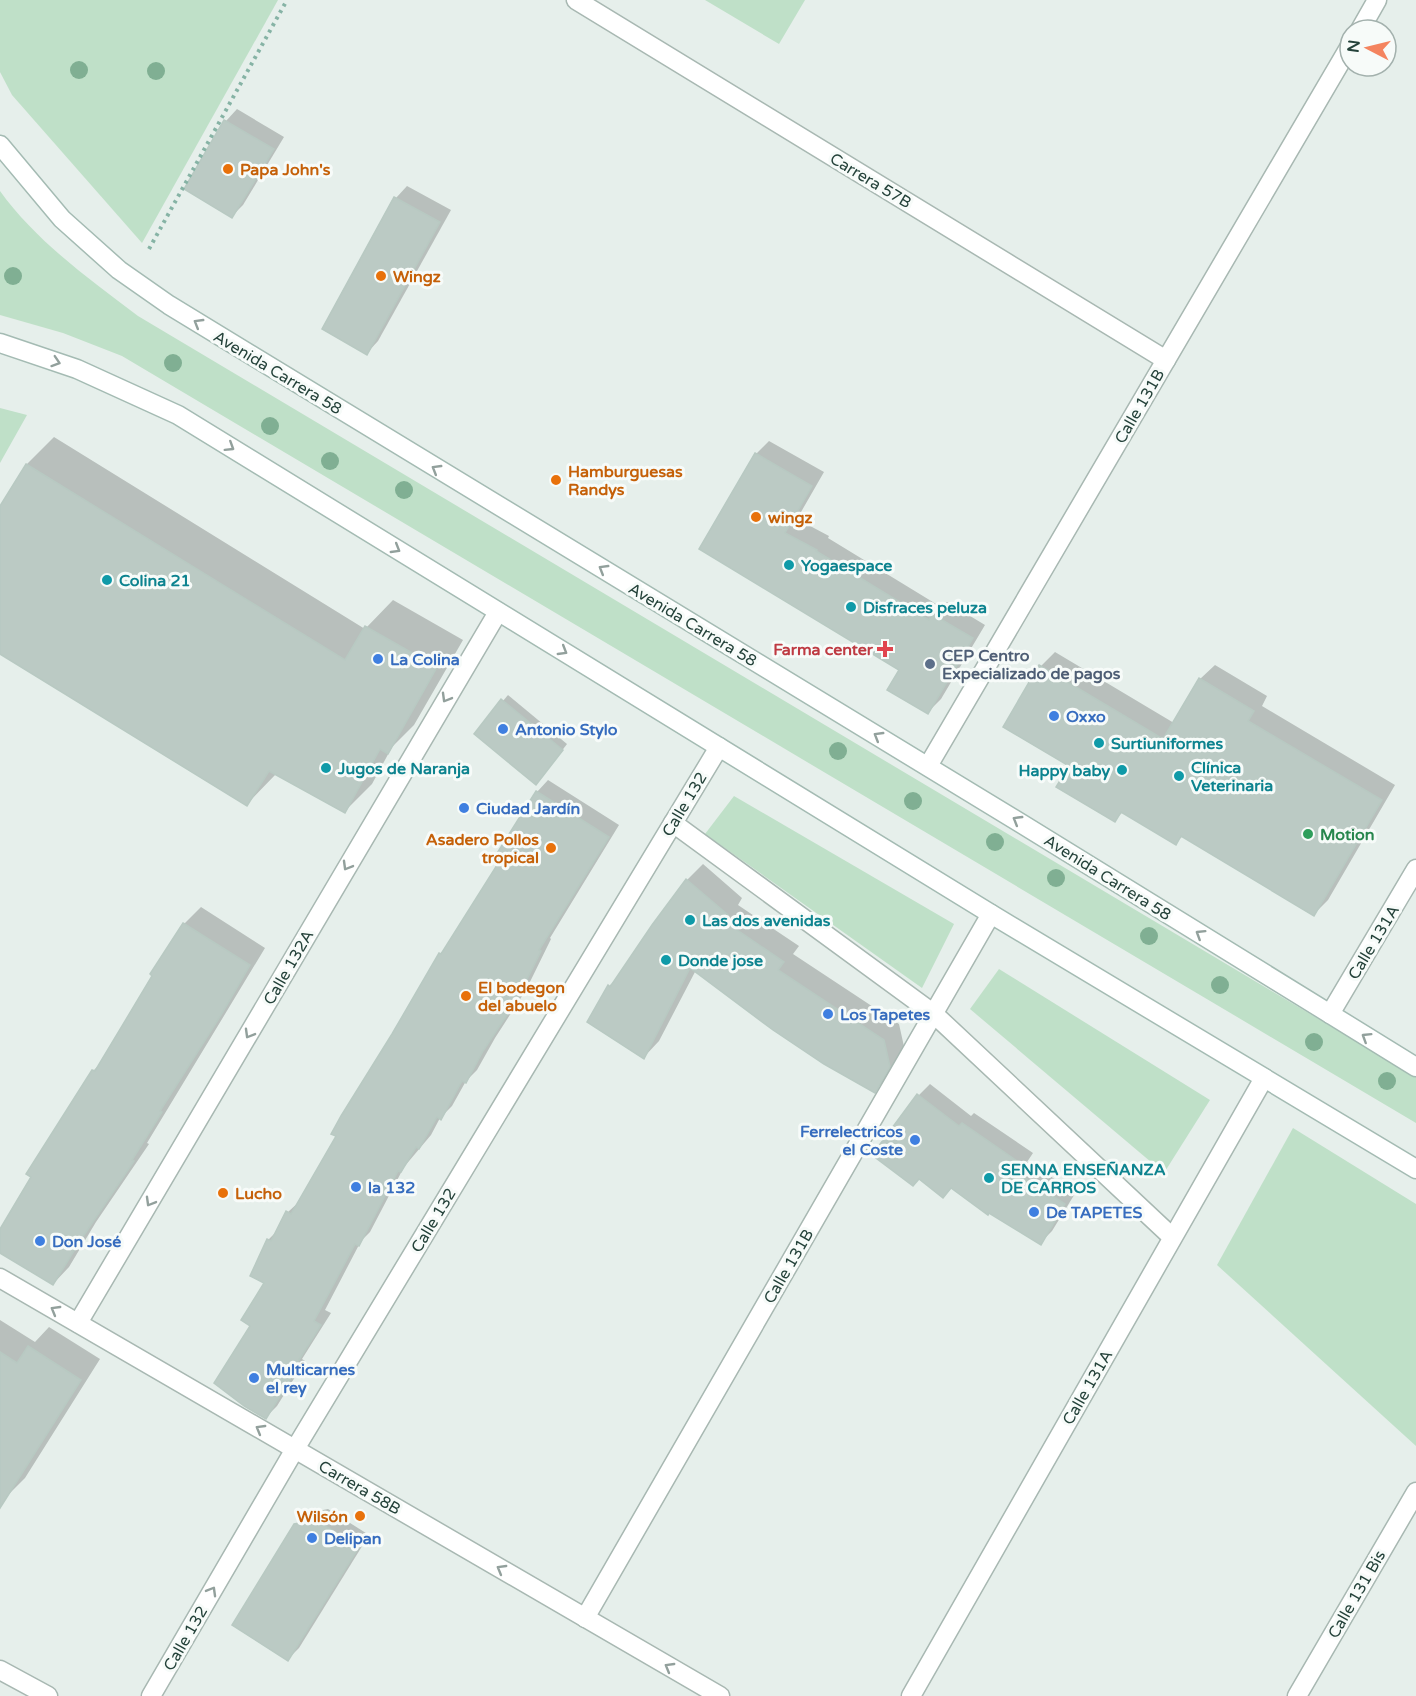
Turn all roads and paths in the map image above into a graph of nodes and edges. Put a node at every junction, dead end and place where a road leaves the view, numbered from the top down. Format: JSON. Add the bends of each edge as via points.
{"nodes":[{"id":1,"x":287,"y":0,"type":"edge"},
{"id":2,"x":576,"y":0,"type":"edge"},
{"id":3,"x":1377,"y":0,"type":"edge"},
{"id":4,"x":1367,"y":18,"type":"edge"},
{"id":5,"x":1338,"y":66,"type":"edge"},
{"id":6,"x":0,"y":145,"type":"edge"},
{"id":7,"x":147,"y":254,"type":"dead end"},
{"id":8,"x":0,"y":344,"type":"edge"},
{"id":9,"x":1166,"y":360,"type":"junction"},
{"id":10,"x":498,"y":612,"type":"junction"},
{"id":11,"x":719,"y":747,"type":"junction"},
{"id":12,"x":928,"y":766,"type":"junction"},
{"id":13,"x":673,"y":824,"type":"junction"},
{"id":14,"x":1416,"y":869,"type":"edge"},
{"id":15,"x":991,"y":914,"type":"junction"},
{"id":16,"x":934,"y":1014,"type":"junction"},
{"id":17,"x":1330,"y":1014,"type":"junction"},
{"id":18,"x":1416,"y":1067,"type":"edge"},
{"id":19,"x":1264,"y":1078,"type":"junction"},
{"id":20,"x":1416,"y":1169,"type":"edge"},
{"id":21,"x":1172,"y":1237,"type":"junction"},
{"id":22,"x":0,"y":1278,"type":"edge"},
{"id":23,"x":78,"y":1323,"type":"junction"},
{"id":24,"x":295,"y":1449,"type":"junction"},
{"id":25,"x":1416,"y":1492,"type":"edge"},
{"id":26,"x":585,"y":1618,"type":"junction"},
{"id":27,"x":0,"y":1670,"type":"edge"},
{"id":28,"x":48,"y":1696,"type":"edge"},
{"id":29,"x":151,"y":1696,"type":"edge"},
{"id":30,"x":720,"y":1696,"type":"edge"},
{"id":31,"x":910,"y":1696,"type":"edge"},
{"id":32,"x":1296,"y":1696,"type":"edge"}],
"edges":[{"from":1,"to":7,"type":"path"},
{"from":2,"to":9,"type":"street","name":"Carrera 57B"},
{"from":3,"to":4,"type":"street"},
{"from":5,"to":9,"type":"street","name":"Calle 131B"},
{"from":12,"to":6,"type":"street","name":"Avenida Carrera 58","one_way":true,"via":[[169,305],[119,270],[62,219]]},
{"from":8,"to":10,"type":"street","one_way":true,"via":[[76,369],[178,415]]},
{"from":9,"to":12,"type":"street","name":"Calle 131B"},
{"from":10,"to":11,"type":"street","one_way":true},
{"from":10,"to":23,"type":"street","name":"Calle 132A","one_way":true},
{"from":11,"to":13,"type":"street","name":"Calle 132"},
{"from":11,"to":15,"type":"street"},
{"from":17,"to":12,"type":"street","name":"Avenida Carrera 58","one_way":true},
{"from":13,"to":16,"type":"street"},
{"from":13,"to":24,"type":"street","name":"Calle 132"},
{"from":14,"to":17,"type":"street","name":"Calle 131A"},
{"from":15,"to":16,"type":"street","name":"Calle 131B"},
{"from":15,"to":19,"type":"street"},
{"from":16,"to":21,"type":"street"},
{"from":16,"to":26,"type":"street","name":"Calle 131B"},
{"from":18,"to":17,"type":"street","name":"Avenida Carrera 58","one_way":true},
{"from":19,"to":20,"type":"street"},
{"from":19,"to":21,"type":"street","name":"Calle 131A"},
{"from":21,"to":31,"type":"street","name":"Calle 131A"},
{"from":23,"to":22,"type":"street","name":"Carrera 58B","one_way":true},
{"from":24,"to":23,"type":"street","name":"Carrera 58B","one_way":true},
{"from":26,"to":24,"type":"street","name":"Carrera 58B","one_way":true},
{"from":29,"to":24,"type":"street","name":"Calle 132","one_way":true},
{"from":25,"to":32,"type":"street","name":"Calle 131 Bis"},
{"from":30,"to":26,"type":"street","name":"Carrera 58B","one_way":true},
{"from":27,"to":28,"type":"street"}]}
